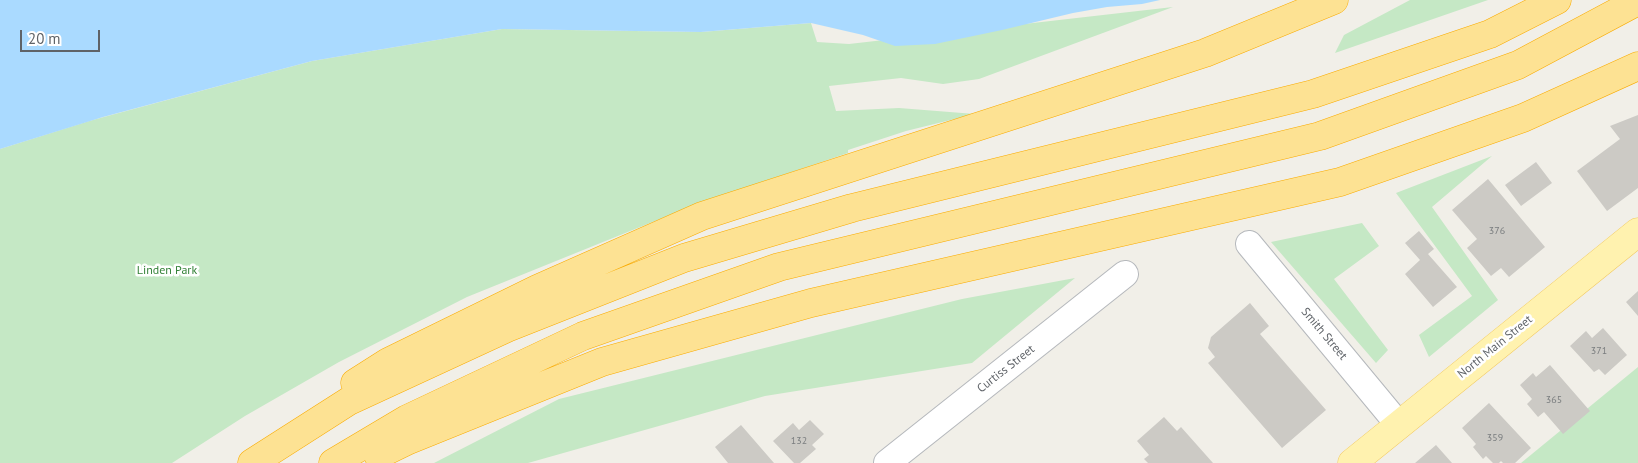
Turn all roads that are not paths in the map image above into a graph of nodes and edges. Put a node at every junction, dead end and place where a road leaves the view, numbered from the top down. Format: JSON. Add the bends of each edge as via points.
{"nodes":[{"id":1,"x":1334,"y":0,"type":"edge"},
{"id":2,"x":1557,"y":0,"type":"edge"},
{"id":3,"x":1638,"y":1,"type":"edge"},
{"id":4,"x":1638,"y":66,"type":"edge"},
{"id":5,"x":1638,"y":232,"type":"edge"},
{"id":6,"x":1249,"y":244,"type":"dead end"},
{"id":7,"x":1125,"y":274,"type":"dead end"},
{"id":8,"x":1399,"y":425,"type":"junction"},
{"id":9,"x":240,"y":463,"type":"edge"},
{"id":10,"x":252,"y":463,"type":"edge"},
{"id":11,"x":333,"y":463,"type":"edge"},
{"id":12,"x":361,"y":463,"type":"edge"},
{"id":13,"x":887,"y":463,"type":"edge"},
{"id":14,"x":1352,"y":463,"type":"edge"}],
"edges":[{"from":1,"to":9,"type":"highway","via":[[1205,53],[702,216],[537,289],[388,362],[308,413]]},
{"from":2,"to":10,"type":"highway","via":[[1490,34],[1313,94],[852,208],[684,258],[507,328],[349,401]]},
{"from":3,"to":11,"type":"highway","via":[[1518,65],[1320,136],[770,270],[584,336],[407,419]]},
{"from":4,"to":12,"type":"highway","via":[[1522,118],[1340,182],[811,303],[602,362],[409,440]]},
{"from":5,"to":8,"type":"main road","name":"North Main Street"},
{"from":6,"to":8,"type":"street","name":"Smith Street"},
{"from":7,"to":13,"type":"street","name":"Curtiss Street"},
{"from":8,"to":14,"type":"main road","name":"North Main Street"}]}
